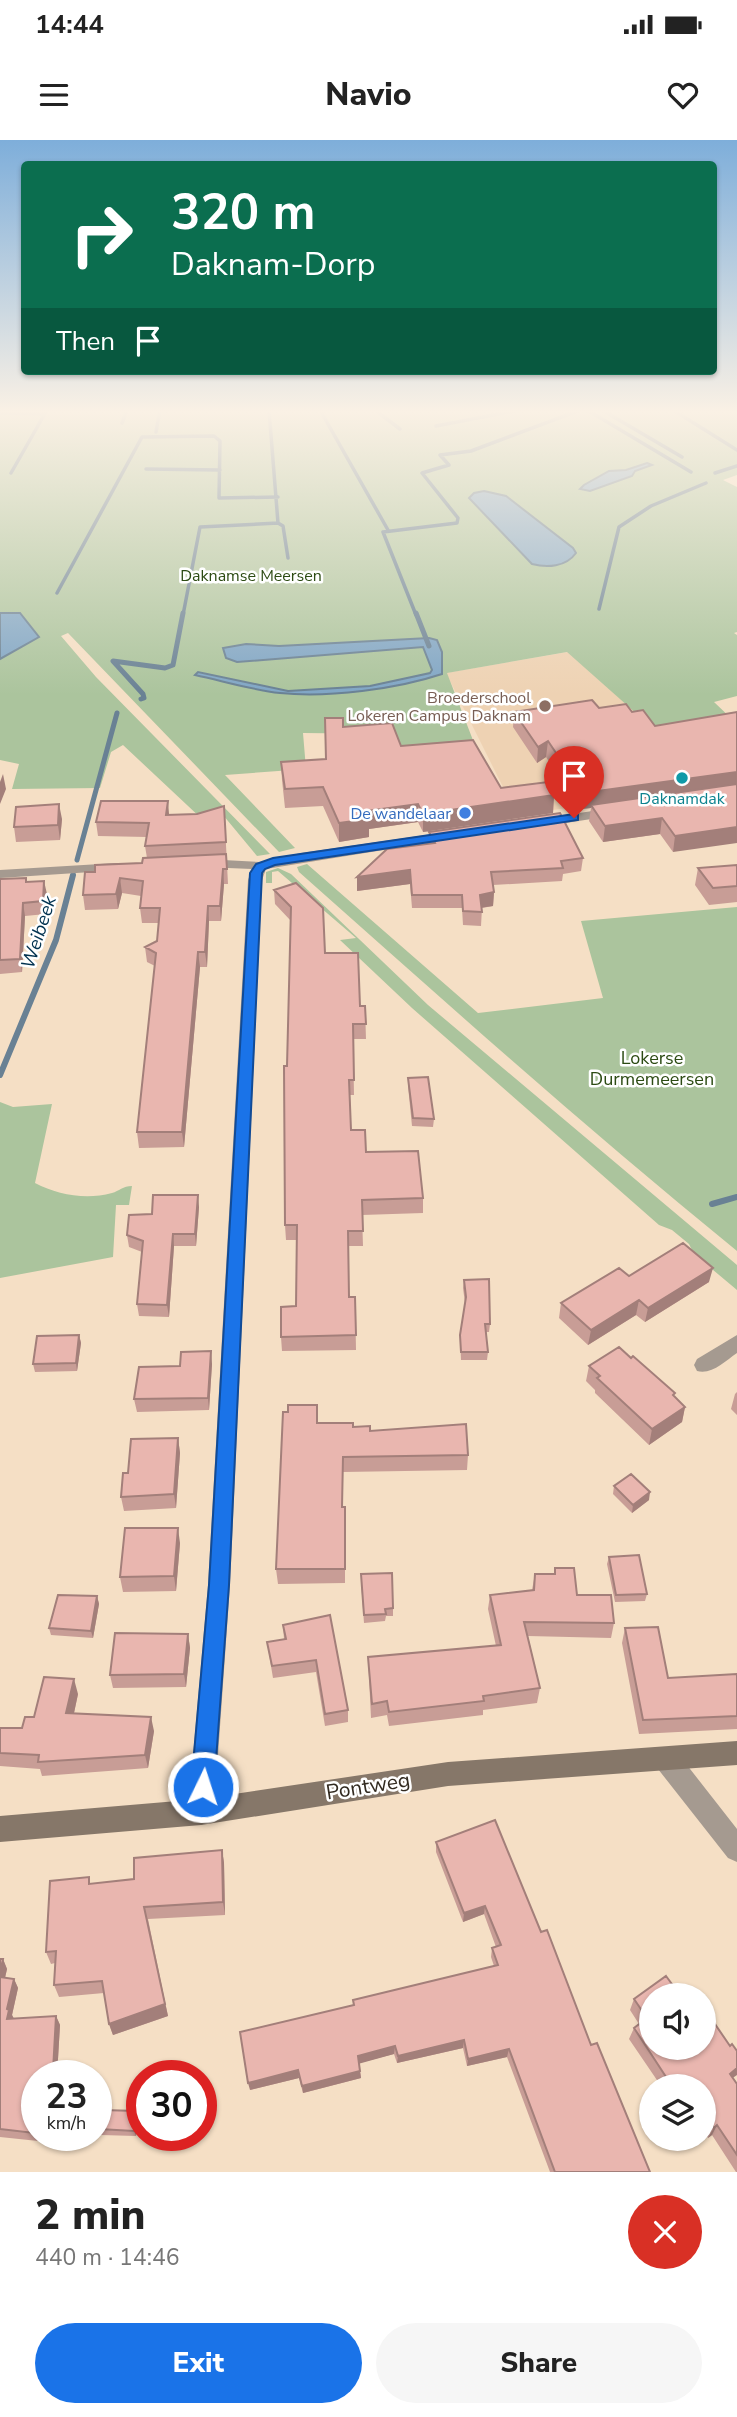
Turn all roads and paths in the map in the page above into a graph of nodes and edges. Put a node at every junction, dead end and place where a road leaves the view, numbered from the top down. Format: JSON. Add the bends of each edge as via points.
{"nodes":[{"id":1,"x":628,"y":809,"type":"edge"},
{"id":2,"x":519,"y":825,"type":"edge"},
{"id":3,"x":465,"y":833,"type":"edge"},
{"id":4,"x":189,"y":864,"type":"edge"},
{"id":5,"x":260,"y":866,"type":"junction"},
{"id":6,"x":128,"y":867,"type":"edge"},
{"id":7,"x":0,"y":874,"type":"edge"},
{"id":8,"x":737,"y":1343,"type":"edge"},
{"id":9,"x":704,"y":1365,"type":"dead end"},
{"id":10,"x":737,"y":1753,"type":"edge"},
{"id":11,"x":667,"y":1759,"type":"junction"},
{"id":12,"x":201,"y":1812,"type":"junction"},
{"id":13,"x":0,"y":1829,"type":"edge"},
{"id":14,"x":737,"y":1849,"type":"edge"}],
"edges":[{"from":1,"to":2,"type":"street"},
{"from":3,"to":5,"type":"street"},
{"from":4,"to":5,"type":"street"},
{"from":5,"to":12,"type":"street","via":[[255,880],[219,1585]]},
{"from":6,"to":7,"type":"street"},
{"from":8,"to":9,"type":"street"},
{"from":10,"to":11,"type":"street","name":"Pontweg"},
{"from":11,"to":12,"type":"street","name":"Pontweg","via":[[448,1774]]},
{"from":11,"to":14,"type":"street"},
{"from":12,"to":13,"type":"street","name":"Pontweg"}]}
